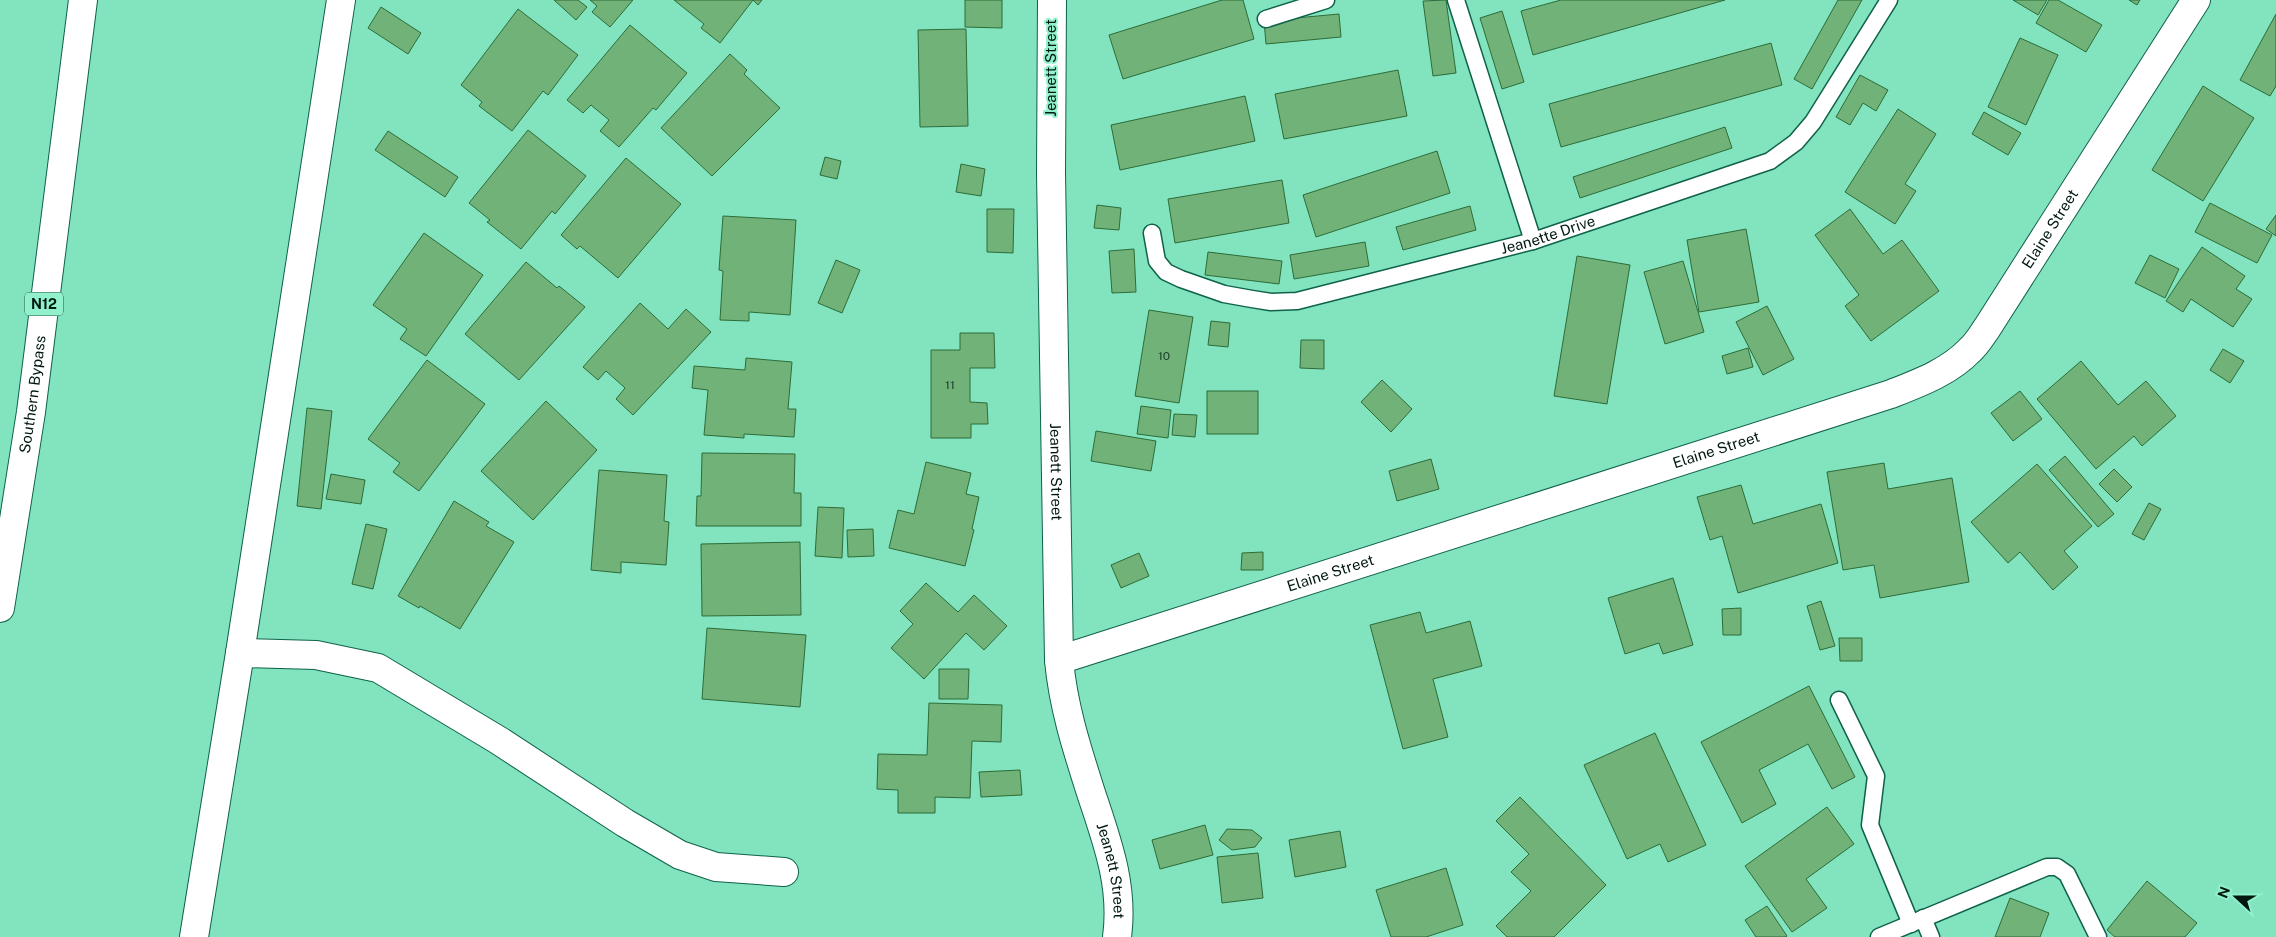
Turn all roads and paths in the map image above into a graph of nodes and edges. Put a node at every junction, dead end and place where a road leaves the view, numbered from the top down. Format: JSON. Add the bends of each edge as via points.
{"nodes":[{"id":1,"x":83,"y":0,"type":"edge"},
{"id":2,"x":341,"y":0,"type":"edge"},
{"id":3,"x":1052,"y":0,"type":"edge"},
{"id":4,"x":1326,"y":0,"type":"edge"},
{"id":5,"x":1456,"y":0,"type":"edge"},
{"id":6,"x":1889,"y":0,"type":"edge"},
{"id":7,"x":2196,"y":0,"type":"edge"},
{"id":8,"x":1266,"y":19,"type":"dead end"},
{"id":9,"x":1152,"y":233,"type":"dead end"},
{"id":10,"x":1532,"y":240,"type":"junction"},
{"id":11,"x":0,"y":608,"type":"edge"},
{"id":12,"x":240,"y":653,"type":"junction"},
{"id":13,"x":1058,"y":660,"type":"junction"},
{"id":14,"x":1839,"y":700,"type":"dead end"},
{"id":15,"x":784,"y":872,"type":"dead end"},
{"id":16,"x":1917,"y":921,"type":"junction"},
{"id":17,"x":194,"y":937,"type":"edge"},
{"id":18,"x":1117,"y":937,"type":"edge"},
{"id":19,"x":1879,"y":937,"type":"edge"},
{"id":20,"x":1931,"y":937,"type":"edge"},
{"id":21,"x":2098,"y":937,"type":"edge"}],
"edges":[{"from":1,"to":11,"type":"main road","name":"Southern Bypass","number":"N12","via":[[31,412]]},
{"from":2,"to":12,"type":"main road"},
{"from":3,"to":13,"type":"main road","name":"Jeanett Street","via":[[1051,173]]},
{"from":4,"to":8,"type":"lane"},
{"from":5,"to":10,"type":"lane"},
{"from":6,"to":10,"type":"lane","name":"Jeanette Drive","via":[[1813,122],[1784,152],[1770,161]]},
{"from":7,"to":13,"type":"main road","name":"Elaine Street","via":[[1987,328],[1971,350],[1949,367],[1891,394]]},
{"from":9,"to":10,"type":"lane","name":"Jeanette Drive","via":[[1157,262],[1166,272],[1224,294],[1271,302],[1297,301]]},
{"from":12,"to":15,"type":"main road","via":[[316,655],[378,668],[680,856],[716,867]]},
{"from":12,"to":17,"type":"main road"},
{"from":13,"to":18,"type":"main road","name":"Jeanett Street","via":[[1070,726],[1116,875],[1120,915]]},
{"from":14,"to":16,"type":"lane","via":[[1876,776],[1870,825]]},
{"from":16,"to":19,"type":"lane"},
{"from":16,"to":20,"type":"lane"},
{"from":16,"to":21,"type":"lane","via":[[2047,867],[2057,867],[2072,884]]}]}
